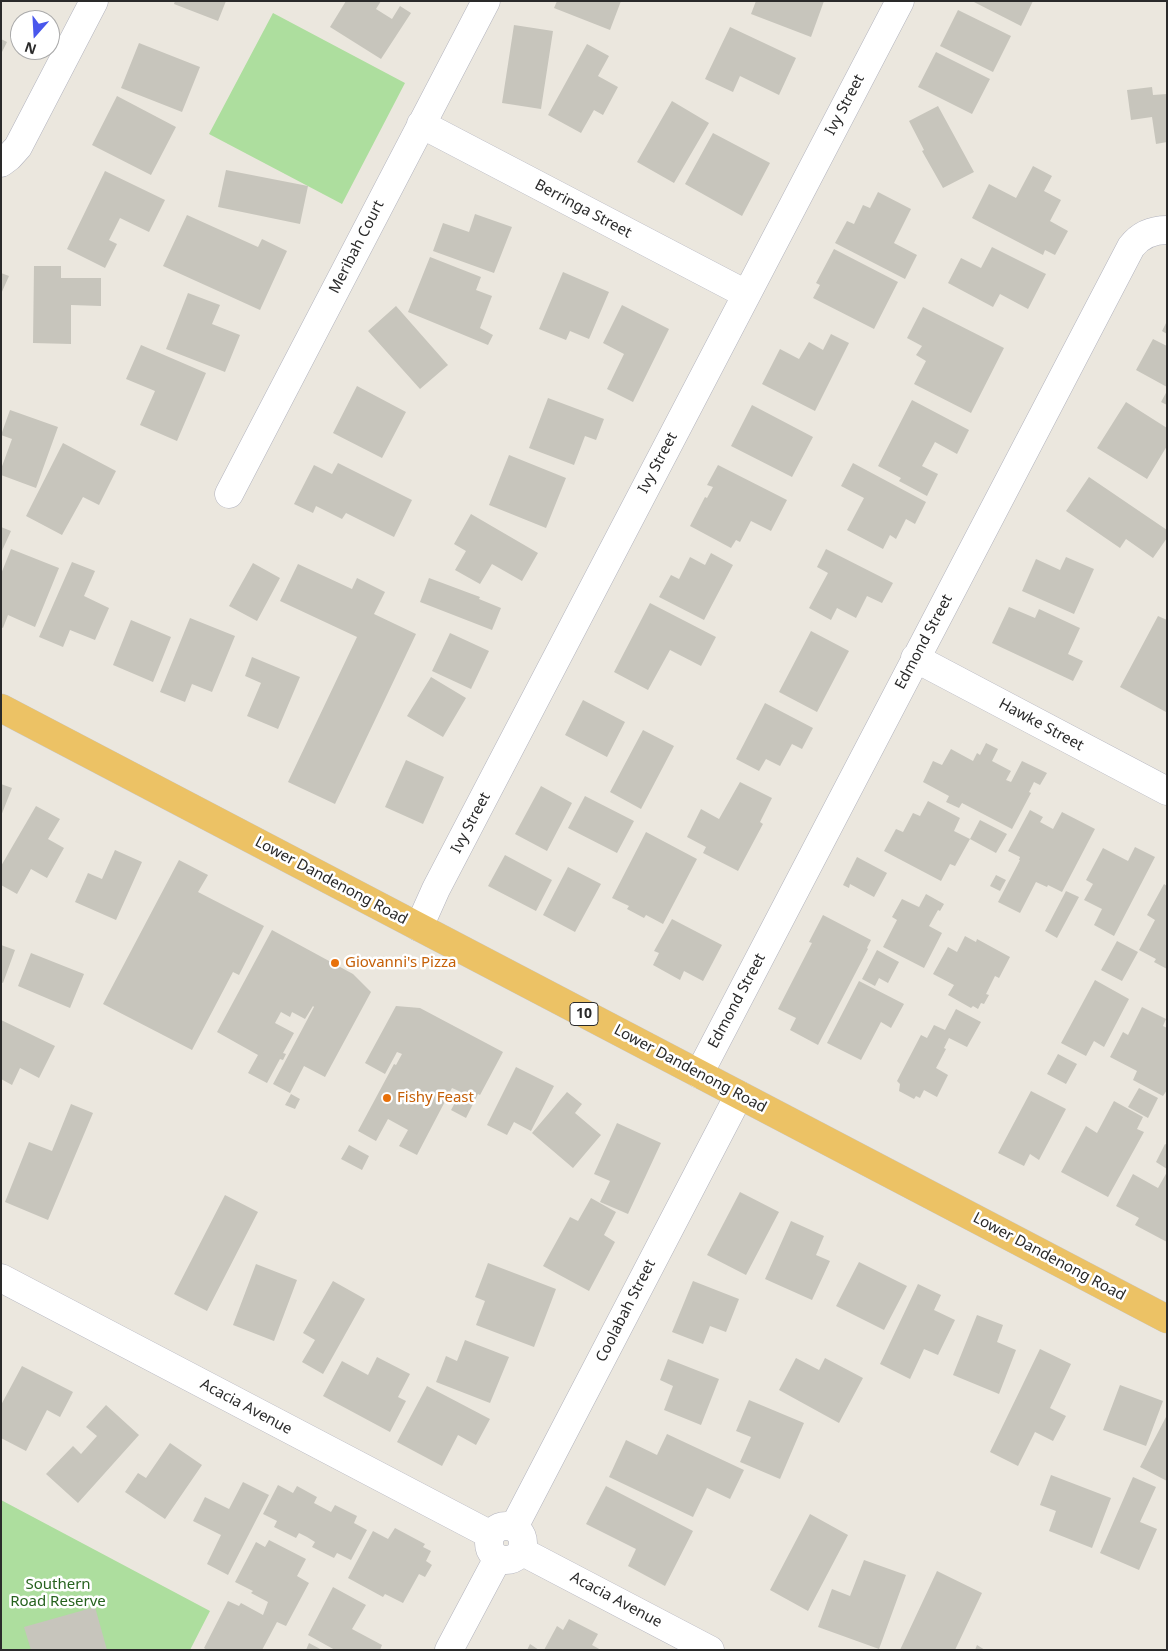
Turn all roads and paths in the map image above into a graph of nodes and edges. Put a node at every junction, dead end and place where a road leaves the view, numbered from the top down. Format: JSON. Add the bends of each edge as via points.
{"nodes":[{"id":1,"x":94,"y":1,"type":"edge"},
{"id":2,"x":486,"y":1,"type":"edge"},
{"id":3,"x":900,"y":1,"type":"edge"},
{"id":4,"x":421,"y":124,"type":"junction"},
{"id":5,"x":1,"y":163,"type":"edge"},
{"id":6,"x":1167,"y":230,"type":"edge"},
{"id":7,"x":746,"y":294,"type":"junction"},
{"id":8,"x":229,"y":494,"type":"dead end"},
{"id":9,"x":915,"y":658,"type":"junction"},
{"id":10,"x":1,"y":708,"type":"edge"},
{"id":11,"x":1167,"y":791,"type":"edge"},
{"id":12,"x":418,"y":927,"type":"junction"},
{"id":13,"x":699,"y":1074,"type":"junction"},
{"id":14,"x":739,"y":1095,"type":"junction"},
{"id":15,"x":1,"y":1278,"type":"edge"},
{"id":16,"x":1167,"y":1319,"type":"edge"},
{"id":17,"x":506,"y":1543,"type":"junction"},
{"id":18,"x":449,"y":1650,"type":"edge"},
{"id":19,"x":710,"y":1650,"type":"edge"}],
"edges":[{"from":1,"to":5,"type":"street","via":[[18,147]]},
{"from":2,"to":4,"type":"street","name":"Meribah Court"},
{"from":3,"to":7,"type":"street","name":"Ivy Street"},
{"from":4,"to":7,"type":"street","name":"Berringa Street"},
{"from":4,"to":8,"type":"street","name":"Meribah Court"},
{"from":6,"to":9,"type":"street","name":"Edmond Street","via":[[1144,234],[1131,247]]},
{"from":7,"to":12,"type":"street","name":"Ivy Street"},
{"from":9,"to":11,"type":"street","name":"Hawke Street"},
{"from":9,"to":13,"type":"street","name":"Edmond Street"},
{"from":10,"to":12,"type":"highway","name":"Lower Dandenong Road","number":"10"},
{"from":12,"to":13,"type":"highway","name":"Lower Dandenong Road","number":"10"},
{"from":13,"to":14,"type":"highway","name":"Lower Dandenong Road","number":"10"},
{"from":14,"to":16,"type":"highway","name":"Lower Dandenong Road","number":"10"},
{"from":14,"to":17,"type":"street","name":"Coolabah Street"},
{"from":15,"to":17,"type":"street","name":"Acacia Avenue"},
{"from":17,"to":18,"type":"street","name":"Coolabah Street"},
{"from":17,"to":19,"type":"street","name":"Acacia Avenue"}]}
